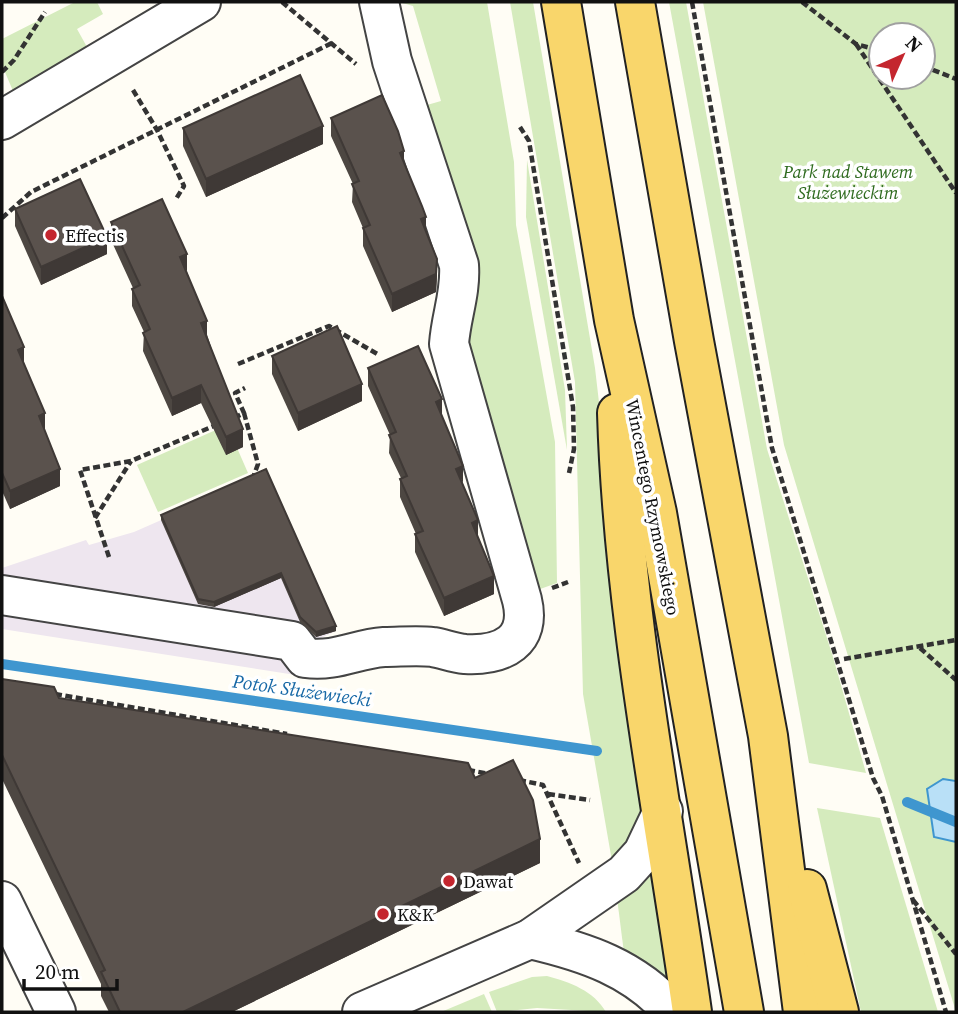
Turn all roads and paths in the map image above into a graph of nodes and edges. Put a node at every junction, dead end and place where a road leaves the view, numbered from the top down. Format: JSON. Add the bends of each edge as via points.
{"nodes":[{"id":1,"x":201,"y":2,"type":"edge"},
{"id":2,"x":282,"y":2,"type":"edge"},
{"id":3,"x":379,"y":2,"type":"edge"},
{"id":4,"x":561,"y":2,"type":"edge"},
{"id":5,"x":635,"y":2,"type":"edge"},
{"id":6,"x":692,"y":2,"type":"edge"},
{"id":7,"x":802,"y":2,"type":"edge"},
{"id":8,"x":45,"y":12,"type":"dead end"},
{"id":9,"x":332,"y":43,"type":"junction"},
{"id":10,"x":856,"y":44,"type":"junction"},
{"id":11,"x":867,"y":47,"type":"edge"},
{"id":12,"x":359,"y":66,"type":"dead end"},
{"id":13,"x":2,"y":72,"type":"edge"},
{"id":14,"x":937,"y":72,"type":"edge"},
{"id":15,"x":956,"y":79,"type":"edge"},
{"id":16,"x":133,"y":90,"type":"dead end"},
{"id":17,"x":2,"y":120,"type":"edge"},
{"id":18,"x":520,"y":127,"type":"dead end"},
{"id":19,"x":157,"y":130,"type":"junction"},
{"id":20,"x":956,"y":193,"type":"edge"},
{"id":21,"x":176,"y":199,"type":"dead end"},
{"id":22,"x":2,"y":218,"type":"edge"},
{"id":23,"x":614,"y":320,"type":"junction"},
{"id":24,"x":379,"y":355,"type":"dead end"},
{"id":25,"x":238,"y":364,"type":"dead end"},
{"id":26,"x":245,"y":388,"type":"dead end"},
{"id":27,"x":244,"y":413,"type":"junction"},
{"id":28,"x":231,"y":419,"type":"edge"},
{"id":29,"x":219,"y":424,"type":"edge"},
{"id":30,"x":131,"y":461,"type":"junction"},
{"id":31,"x":569,"y":473,"type":"dead end"},
{"id":32,"x":246,"y":478,"type":"edge"},
{"id":33,"x":95,"y":519,"type":"junction"},
{"id":34,"x":109,"y":557,"type":"dead end"},
{"id":35,"x":2,"y":595,"type":"edge"},
{"id":36,"x":956,"y":640,"type":"edge"},
{"id":37,"x":920,"y":648,"type":"junction"},
{"id":38,"x":844,"y":659,"type":"dead end"},
{"id":39,"x":956,"y":680,"type":"edge"},
{"id":40,"x":45,"y":692,"type":"edge"},
{"id":41,"x":768,"y":736,"type":"junction"},
{"id":42,"x":299,"y":737,"type":"edge"},
{"id":43,"x":461,"y":768,"type":"edge"},
{"id":44,"x":492,"y":774,"type":"edge"},
{"id":45,"x":517,"y":779,"type":"edge"},
{"id":46,"x":547,"y":794,"type":"junction"},
{"id":47,"x":590,"y":800,"type":"dead end"},
{"id":48,"x":663,"y":811,"type":"junction"},
{"id":49,"x":584,"y":873,"type":"dead end"},
{"id":50,"x":911,"y":897,"type":"junction"},
{"id":51,"x":2,"y":901,"type":"edge"},
{"id":52,"x":530,"y":939,"type":"junction"},
{"id":53,"x":956,"y":954,"type":"edge"},
{"id":54,"x":56,"y":1012,"type":"edge"},
{"id":55,"x":362,"y":1012,"type":"edge"},
{"id":56,"x":673,"y":1012,"type":"edge"},
{"id":57,"x":692,"y":1012,"type":"edge"},
{"id":58,"x":744,"y":1012,"type":"edge"},
{"id":59,"x":803,"y":1012,"type":"edge"},
{"id":60,"x":839,"y":1012,"type":"edge"},
{"id":61,"x":946,"y":1012,"type":"edge"}],
"edges":[{"from":1,"to":17,"type":"street"},
{"from":2,"to":9,"type":"path"},
{"from":3,"to":35,"type":"street","via":[[392,61],[459,265],[461,290],[450,321],[449,344],[522,600],[525,628],[502,650],[466,654],[432,647],[379,648],[328,661],[305,658],[292,641]]},
{"from":4,"to":23,"type":"main road","name":"Wincentego Rzymowskiego"},
{"from":5,"to":41,"type":"main road"},
{"from":6,"to":50,"type":"path","via":[[772,448]]},
{"from":7,"to":10,"type":"path"},
{"from":8,"to":13,"type":"path"},
{"from":9,"to":12,"type":"path"},
{"from":9,"to":19,"type":"path"},
{"from":10,"to":11,"type":"path"},
{"from":10,"to":20,"type":"path"},
{"from":14,"to":15,"type":"path"},
{"from":16,"to":19,"type":"path"},
{"from":18,"to":31,"type":"path","via":[[529,141],[573,407],[574,449]]},
{"from":19,"to":21,"type":"path","via":[[184,186]]},
{"from":19,"to":22,"type":"path","via":[[31,192]]},
{"from":23,"to":48,"type":"main road","name":"Wincentego Rzymowskiego","via":[[619,485]]},
{"from":23,"to":58,"type":"main road","name":"Wincentego Rzymowskiego","via":[[657,513]]},
{"from":24,"to":25,"type":"path","via":[[329,326]]},
{"from":26,"to":27,"type":"path","via":[[235,393]]},
{"from":27,"to":28,"type":"path"},
{"from":27,"to":32,"type":"path","via":[[258,464],[257,474]]},
{"from":29,"to":30,"type":"path"},
{"from":30,"to":33,"type":"path"},
{"from":30,"to":33,"type":"path","via":[[80,470]]},
{"from":33,"to":34,"type":"path"},
{"from":36,"to":37,"type":"path"},
{"from":37,"to":38,"type":"path"},
{"from":37,"to":39,"type":"path"},
{"from":40,"to":42,"type":"path"},
{"from":41,"to":59,"type":"main road"},
{"from":41,"to":60,"type":"main road"},
{"from":43,"to":44,"type":"path"},
{"from":45,"to":46,"type":"path","via":[[543,785]]},
{"from":46,"to":47,"type":"path"},
{"from":46,"to":49,"type":"path"},
{"from":48,"to":52,"type":"street","via":[[643,853],[624,874]]},
{"from":48,"to":57,"type":"main road","name":"Wincentego Rzymowskiego"},
{"from":50,"to":53,"type":"path"},
{"from":50,"to":61,"type":"path"},
{"from":51,"to":54,"type":"street"},
{"from":52,"to":55,"type":"street"},
{"from":52,"to":56,"type":"street","via":[[621,968],[647,985]]}]}
